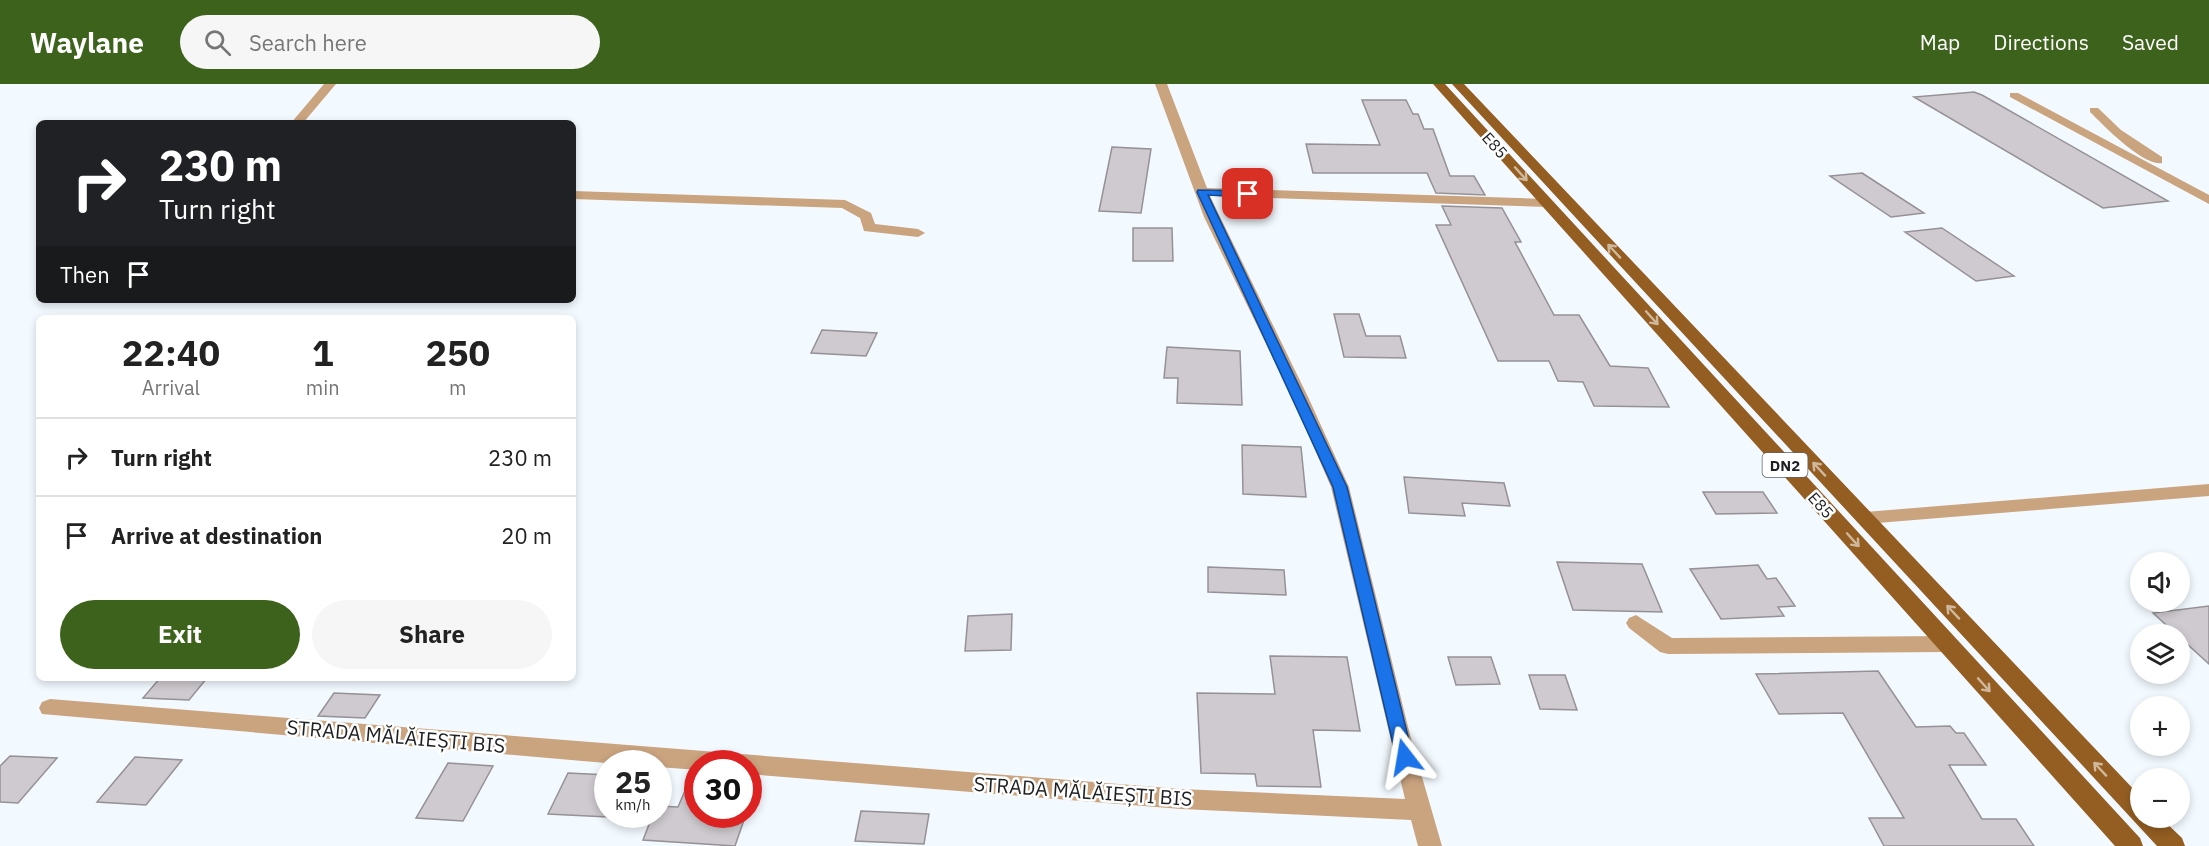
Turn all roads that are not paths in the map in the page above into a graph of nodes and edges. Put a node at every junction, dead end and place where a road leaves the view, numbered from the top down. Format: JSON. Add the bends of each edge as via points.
{"nodes":[{"id":1,"x":330,"y":84,"type":"edge"},
{"id":2,"x":1161,"y":84,"type":"edge"},
{"id":3,"x":1439,"y":84,"type":"edge"},
{"id":4,"x":1458,"y":84,"type":"edge"},
{"id":5,"x":2014,"y":95,"type":"dead end"},
{"id":6,"x":2094,"y":110,"type":"dead end"},
{"id":7,"x":300,"y":120,"type":"edge"},
{"id":8,"x":2209,"y":188,"type":"edge"},
{"id":9,"x":1202,"y":192,"type":"junction"},
{"id":10,"x":576,"y":195,"type":"edge"},
{"id":11,"x":2209,"y":200,"type":"edge"},
{"id":12,"x":1547,"y":203,"type":"junction"},
{"id":13,"x":918,"y":233,"type":"dead end"},
{"id":14,"x":2209,"y":490,"type":"edge"},
{"id":15,"x":1864,"y":518,"type":"junction"},
{"id":16,"x":1636,"y":623,"type":"dead end"},
{"id":17,"x":1947,"y":644,"type":"junction"},
{"id":18,"x":51,"y":708,"type":"dead end"},
{"id":19,"x":684,"y":759,"type":"edge"},
{"id":20,"x":762,"y":765,"type":"edge"},
{"id":21,"x":2130,"y":801,"type":"edge"},
{"id":22,"x":1418,"y":810,"type":"junction"},
{"id":23,"x":2156,"y":828,"type":"edge"},
{"id":24,"x":1430,"y":846,"type":"edge"},
{"id":25,"x":2131,"y":846,"type":"edge"},
{"id":26,"x":2173,"y":846,"type":"edge"}],
"edges":[{"from":1,"to":7,"type":"street"},
{"from":2,"to":9,"type":"street"},
{"from":3,"to":12,"type":"main road","name":"E85","number":"DN2","one_way":true},
{"from":15,"to":4,"type":"main road","name":"E85","number":"DN2","one_way":true},
{"from":5,"to":11,"type":"street"},
{"from":6,"to":8,"type":"street","via":[[2149,156]]},
{"from":9,"to":12,"type":"street"},
{"from":9,"to":22,"type":"street","via":[[1340,487]]},
{"from":10,"to":13,"type":"street","via":[[845,204],[866,216],[869,228]]},
{"from":12,"to":17,"type":"main road","name":"E85","number":"DN2","one_way":true},
{"from":14,"to":15,"type":"street"},
{"from":21,"to":15,"type":"main road","name":"E85","number":"DN2","one_way":true},
{"from":16,"to":17,"type":"street","via":[[1668,646]]},
{"from":17,"to":25,"type":"main road","name":"E85","number":"DN2","one_way":true},
{"from":18,"to":19,"type":"street","name":"STRADA MĂLĂIEȘTI BIS"},
{"from":20,"to":22,"type":"street","name":"STRADA MĂLĂIEȘTI BIS","via":[[1181,799]]},
{"from":22,"to":24,"type":"street"},
{"from":23,"to":26,"type":"main road"}]}
